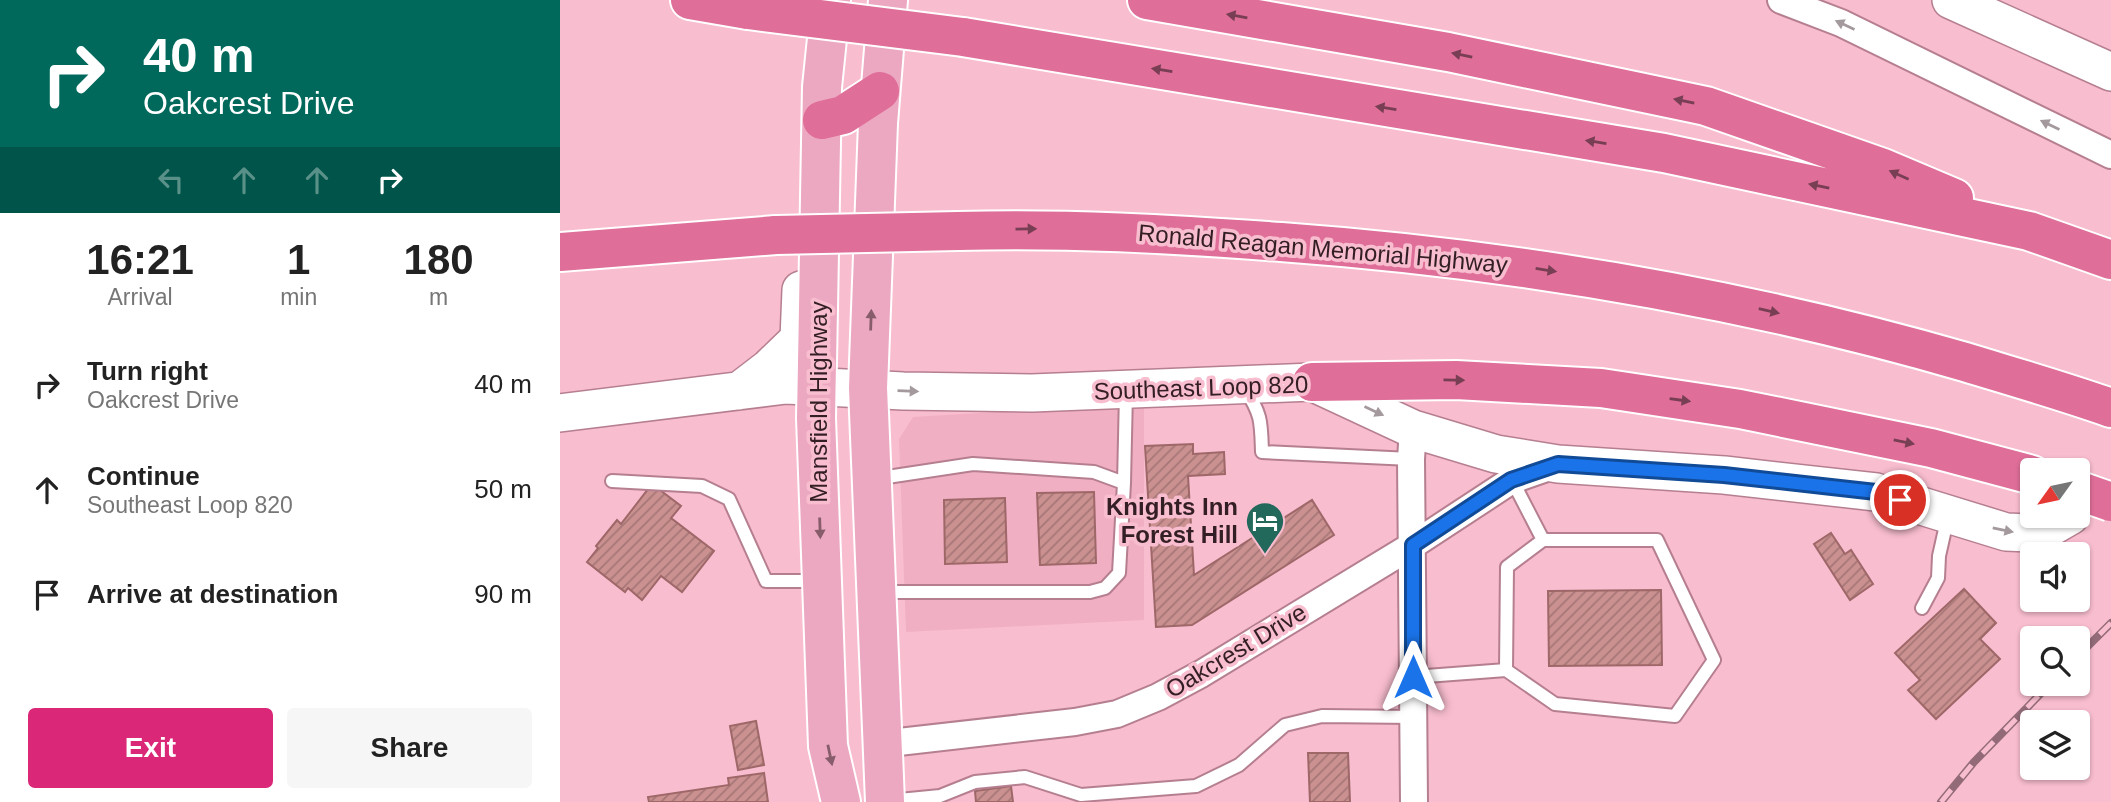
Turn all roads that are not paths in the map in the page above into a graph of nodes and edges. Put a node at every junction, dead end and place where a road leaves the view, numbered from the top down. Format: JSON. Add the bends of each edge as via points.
{"nodes":[{"id":1,"x":690,"y":0,"type":"edge"},
{"id":2,"x":821,"y":0,"type":"edge"},
{"id":3,"x":831,"y":0,"type":"edge"},
{"id":4,"x":888,"y":0,"type":"edge"},
{"id":5,"x":1147,"y":0,"type":"edge"},
{"id":6,"x":1781,"y":0,"type":"edge"},
{"id":7,"x":1951,"y":0,"type":"edge"},
{"id":8,"x":2111,"y":72,"type":"edge"},
{"id":9,"x":880,"y":91,"type":"junction"},
{"id":10,"x":822,"y":120,"type":"junction"},
{"id":11,"x":2111,"y":155,"type":"edge"},
{"id":12,"x":2029,"y":232,"type":"junction"},
{"id":13,"x":617,"y":249,"type":"junction"},
{"id":14,"x":560,"y":253,"type":"edge"},
{"id":15,"x":2111,"y":260,"type":"edge"},
{"id":16,"x":560,"y":264,"type":"edge"},
{"id":17,"x":1312,"y":382,"type":"junction"},
{"id":18,"x":816,"y":386,"type":"junction"},
{"id":19,"x":1242,"y":386,"type":"junction"},
{"id":20,"x":868,"y":388,"type":"junction"},
{"id":21,"x":1126,"y":390,"type":"junction"},
{"id":22,"x":739,"y":391,"type":"junction"},
{"id":23,"x":2106,"y":406,"type":"edge"},
{"id":24,"x":560,"y":413,"type":"edge"},
{"id":25,"x":1412,"y":444,"type":"junction"},
{"id":26,"x":1558,"y":464,"type":"junction"},
{"id":27,"x":2020,"y":472,"type":"edge"},
{"id":28,"x":873,"y":480,"type":"junction"},
{"id":29,"x":1511,"y":480,"type":"junction"},
{"id":30,"x":612,"y":481,"type":"dead end"},
{"id":31,"x":1124,"y":483,"type":"junction"},
{"id":32,"x":2111,"y":492,"type":"edge"},
{"id":33,"x":2090,"y":495,"type":"edge"},
{"id":34,"x":2111,"y":502,"type":"edge"},
{"id":35,"x":2090,"y":504,"type":"edge"},
{"id":36,"x":1948,"y":516,"type":"junction"},
{"id":37,"x":2048,"y":528,"type":"edge"},
{"id":38,"x":1543,"y":540,"type":"junction"},
{"id":39,"x":1413,"y":545,"type":"junction"},
{"id":40,"x":822,"y":581,"type":"junction"},
{"id":41,"x":876,"y":592,"type":"junction"},
{"id":42,"x":1922,"y":608,"type":"dead end"},
{"id":43,"x":1506,"y":670,"type":"junction"},
{"id":44,"x":1413,"y":677,"type":"junction"},
{"id":45,"x":1414,"y":717,"type":"junction"},
{"id":46,"x":881,"y":744,"type":"junction"},
{"id":47,"x":841,"y":802,"type":"edge"},
{"id":48,"x":885,"y":802,"type":"edge"},
{"id":49,"x":1414,"y":802,"type":"edge"}],
"edges":[{"from":12,"to":1,"type":"highway","one_way":true,"bridge":true,"via":[[1664,152],[963,37]]},
{"from":2,"to":22,"type":"main road","via":[[799,339]]},
{"from":3,"to":10,"type":"main road","name":"Mansfield Highway"},
{"from":4,"to":9,"type":"main road","name":"Mansfield Highway"},
{"from":12,"to":5,"type":"highway","one_way":true,"via":[[1883,168],[1706,106],[1448,52]]},
{"from":11,"to":6,"type":"street","one_way":true,"via":[[1840,23]]},
{"from":7,"to":8,"type":"main road"},
{"from":9,"to":10,"type":"highway","via":[[843,115]]},
{"from":20,"to":9,"type":"main road","name":"Mansfield Highway","one_way":true},
{"from":10,"to":18,"type":"main road","name":"Mansfield Highway"},
{"from":12,"to":15,"type":"highway"},
{"from":13,"to":14,"type":"highway","name":"Ronald Reagan Memorial Highway"},
{"from":13,"to":16,"type":"highway"},
{"from":13,"to":23,"type":"highway","name":"Ronald Reagan Memorial Highway","one_way":true,"bridge":true,"via":[[776,235],[1040,229],[1370,248],[1506,264],[1759,308],[1876,337]]},
{"from":17,"to":19,"type":"main road","name":"Southeast Loop 820"},
{"from":17,"to":25,"type":"main road","name":"Southeast Loop 820","one_way":true},
{"from":17,"to":27,"type":"highway","one_way":true,"via":[[1456,380],[1601,388],[1740,409],[1931,448]]},
{"from":18,"to":20,"type":"main road","name":"Southeast Loop 820"},
{"from":18,"to":22,"type":"main road","name":"Southeast Loop 820"},
{"from":18,"to":40,"type":"main road","name":"Mansfield Highway","one_way":true},
{"from":19,"to":21,"type":"main road","name":"Southeast Loop 820"},
{"from":19,"to":25,"type":"lane","via":[[1258,409],[1262,452]]},
{"from":20,"to":21,"type":"main road","name":"Southeast Loop 820","one_way":true,"via":[[1032,393]]},
{"from":20,"to":28,"type":"main road","name":"Mansfield Highway"},
{"from":21,"to":31,"type":"lane"},
{"from":22,"to":24,"type":"main road","name":"Southeast Loop 820"},
{"from":25,"to":26,"type":"main road","name":"Southeast Loop 820"},
{"from":25,"to":39,"type":"street"},
{"from":26,"to":29,"type":"street","name":"Oakcrest Drive"},
{"from":26,"to":36,"type":"main road","name":"Southeast Loop 820","via":[[1724,475],[1876,492]]},
{"from":28,"to":31,"type":"lane","via":[[973,464],[1094,472]]},
{"from":28,"to":41,"type":"main road","name":"Mansfield Highway"},
{"from":29,"to":38,"type":"lane"},
{"from":29,"to":39,"type":"street","name":"Oakcrest Drive"},
{"from":30,"to":40,"type":"lane","via":[[702,486],[729,499],[766,582]]},
{"from":31,"to":41,"type":"lane","via":[[1119,573],[1105,588],[1090,592]]},
{"from":32,"to":35,"type":"main road"},
{"from":33,"to":34,"type":"highway","bridge":true},
{"from":36,"to":37,"type":"main road","name":"Southeast Loop 820","one_way":true,"via":[[2006,532]]},
{"from":36,"to":42,"type":"lane","via":[[1938,578]]},
{"from":38,"to":43,"type":"lane","via":[[1507,567]]},
{"from":38,"to":43,"type":"lane","via":[[1657,540],[1714,660],[1675,716],[1555,704]]},
{"from":39,"to":44,"type":"street"},
{"from":39,"to":46,"type":"street","name":"Oakcrest Drive","via":[[1201,674],[1117,714]]},
{"from":40,"to":47,"type":"main road","name":"Mansfield Highway","one_way":true,"via":[[828,746]]},
{"from":41,"to":46,"type":"main road","name":"Mansfield Highway"},
{"from":43,"to":44,"type":"lane"},
{"from":44,"to":45,"type":"street"},
{"from":45,"to":48,"type":"lane","via":[[1322,716],[1285,725],[1239,765],[1196,786],[1081,795],[1025,777],[975,782],[940,796]]},
{"from":45,"to":49,"type":"street"},
{"from":46,"to":48,"type":"main road","name":"Mansfield Highway"}]}
